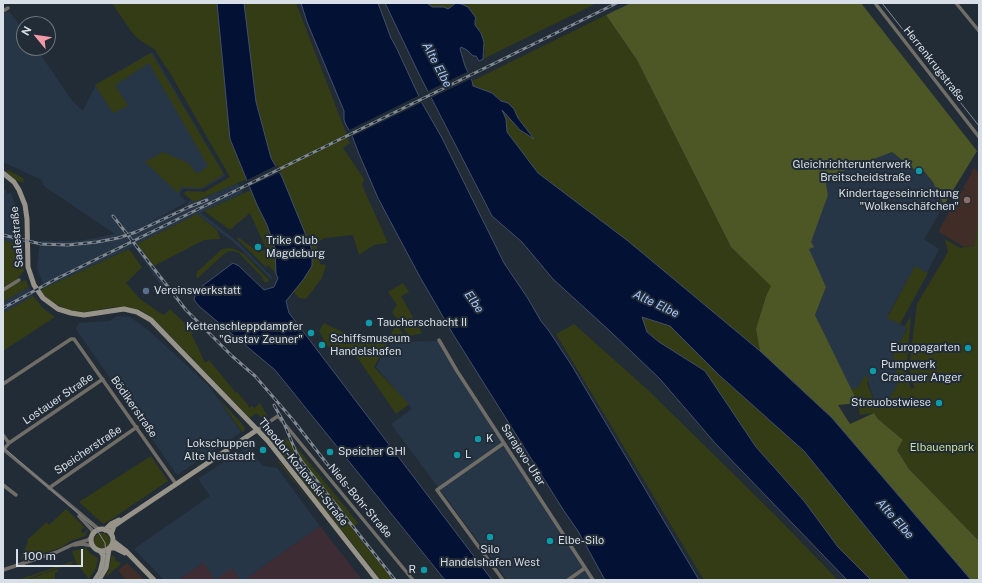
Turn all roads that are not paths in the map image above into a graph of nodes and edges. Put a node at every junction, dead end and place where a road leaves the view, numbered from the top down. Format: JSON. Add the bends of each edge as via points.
{"nodes":[{"id":1,"x":875,"y":3,"type":"edge"},
{"id":2,"x":956,"y":3,"type":"edge"},
{"id":3,"x":8,"y":8,"type":"dead end"},
{"id":4,"x":3,"y":11,"type":"edge"},
{"id":5,"x":979,"y":32,"type":"edge"},
{"id":6,"x":979,"y":137,"type":"edge"},
{"id":7,"x":3,"y":173,"type":"edge"},
{"id":8,"x":18,"y":280,"type":"dead end"},
{"id":9,"x":33,"y":283,"type":"joint"},
{"id":10,"x":3,"y":290,"type":"edge"},
{"id":11,"x":439,"y":340,"type":"dead end"},
{"id":12,"x":103,"y":379,"type":"junction"},
{"id":13,"x":3,"y":384,"type":"edge"},
{"id":14,"x":138,"y":427,"type":"junction"},
{"id":15,"x":257,"y":430,"type":"junction"},
{"id":16,"x":3,"y":435,"type":"edge"},
{"id":17,"x":9,"y":443,"type":"junction"},
{"id":18,"x":504,"y":443,"type":"junction"},
{"id":19,"x":3,"y":449,"type":"edge"},
{"id":20,"x":176,"y":484,"type":"junction"},
{"id":21,"x":4,"y":487,"type":"edge"},
{"id":22,"x":49,"y":488,"type":"junction"},
{"id":23,"x":16,"y":495,"type":"dead end"},
{"id":24,"x":74,"y":509,"type":"junction"},
{"id":25,"x":124,"y":518,"type":"junction"},
{"id":26,"x":102,"y":530,"type":"junction"},
{"id":27,"x":110,"y":534,"type":"junction"},
{"id":28,"x":93,"y":535,"type":"junction"},
{"id":29,"x":113,"y":541,"type":"junction"},
{"id":30,"x":93,"y":546,"type":"junction"},
{"id":31,"x":69,"y":547,"type":"junction"},
{"id":32,"x":109,"y":548,"type":"junction"},
{"id":33,"x":100,"y":551,"type":"junction"},
{"id":34,"x":131,"y":556,"type":"junction"},
{"id":35,"x":585,"y":568,"type":"junction"},
{"id":36,"x":3,"y":570,"type":"edge"},
{"id":37,"x":96,"y":580,"type":"edge"},
{"id":38,"x":154,"y":580,"type":"edge"},
{"id":39,"x":377,"y":580,"type":"edge"},
{"id":40,"x":413,"y":580,"type":"edge"},
{"id":41,"x":503,"y":580,"type":"edge"},
{"id":42,"x":568,"y":580,"type":"edge"},
{"id":43,"x":593,"y":580,"type":"edge"}],
"edges":[{"from":1,"to":6,"type":"street","name":"Herrenkrugstraße"},
{"from":2,"to":5,"type":"street"},
{"from":3,"to":4,"type":"street"},
{"from":7,"to":9,"type":"main road","name":"Saalestraße","via":[[14,182],[25,205],[28,267]]},
{"from":8,"to":10,"type":"street","name":"Saalestraße"},
{"from":9,"to":15,"type":"main road","name":"Theodor-Kozlowski-Straße","via":[[46,301],[67,312],[84,314],[124,309],[144,316],[171,340]]},
{"from":11,"to":18,"type":"street","name":"Sarajevo-Ufer"},
{"from":12,"to":13,"type":"street","name":"Bödikerstraße","via":[[73,338]]},
{"from":12,"to":14,"type":"street","name":"Bödikerstraße"},
{"from":12,"to":17,"type":"street","name":"Lostauer Straße"},
{"from":14,"to":20,"type":"street","name":"Bödikerstraße"},
{"from":14,"to":22,"type":"street","name":"Speicherstraße"},
{"from":15,"to":20,"type":"main road"},
{"from":15,"to":39,"type":"main road","name":"Theodor-Kozlowski-Straße"},
{"from":15,"to":40,"type":"street","name":"Niels-Bohr-Straße","via":[[278,416]]},
{"from":16,"to":17,"type":"street"},
{"from":17,"to":19,"type":"street","name":"Lostauer Straße"},
{"from":18,"to":35,"type":"street","name":"Sarajevo-Ufer"},
{"from":18,"to":41,"type":"street","via":[[437,490]]},
{"from":19,"to":22,"type":"street"},
{"from":20,"to":25,"type":"main road"},
{"from":21,"to":23,"type":"street"},
{"from":22,"to":24,"type":"street"},
{"from":24,"to":26,"type":"street"},
{"from":24,"to":28,"type":"street","via":[[92,530]]},
{"from":25,"to":26,"type":"main road"},
{"from":25,"to":27,"type":"main road","via":[[114,526]]},
{"from":26,"to":27,"type":"main road"},
{"from":26,"to":28,"type":"main road"},
{"from":27,"to":29,"type":"main road"},
{"from":28,"to":30,"type":"main road"},
{"from":28,"to":31,"type":"street","via":[[88,540]]},
{"from":29,"to":32,"type":"main road"},
{"from":29,"to":34,"type":"main road"},
{"from":30,"to":31,"type":"street","via":[[82,544]]},
{"from":30,"to":33,"type":"main road"},
{"from":31,"to":36,"type":"street"},
{"from":32,"to":33,"type":"main road"},
{"from":32,"to":34,"type":"main road"},
{"from":32,"to":37,"type":"main road","via":[[107,566]]},
{"from":33,"to":37,"type":"main road","via":[[103,560]]},
{"from":34,"to":38,"type":"main road"},
{"from":35,"to":42,"type":"street"},
{"from":35,"to":43,"type":"street","name":"Sarajevo-Ufer"}]}
